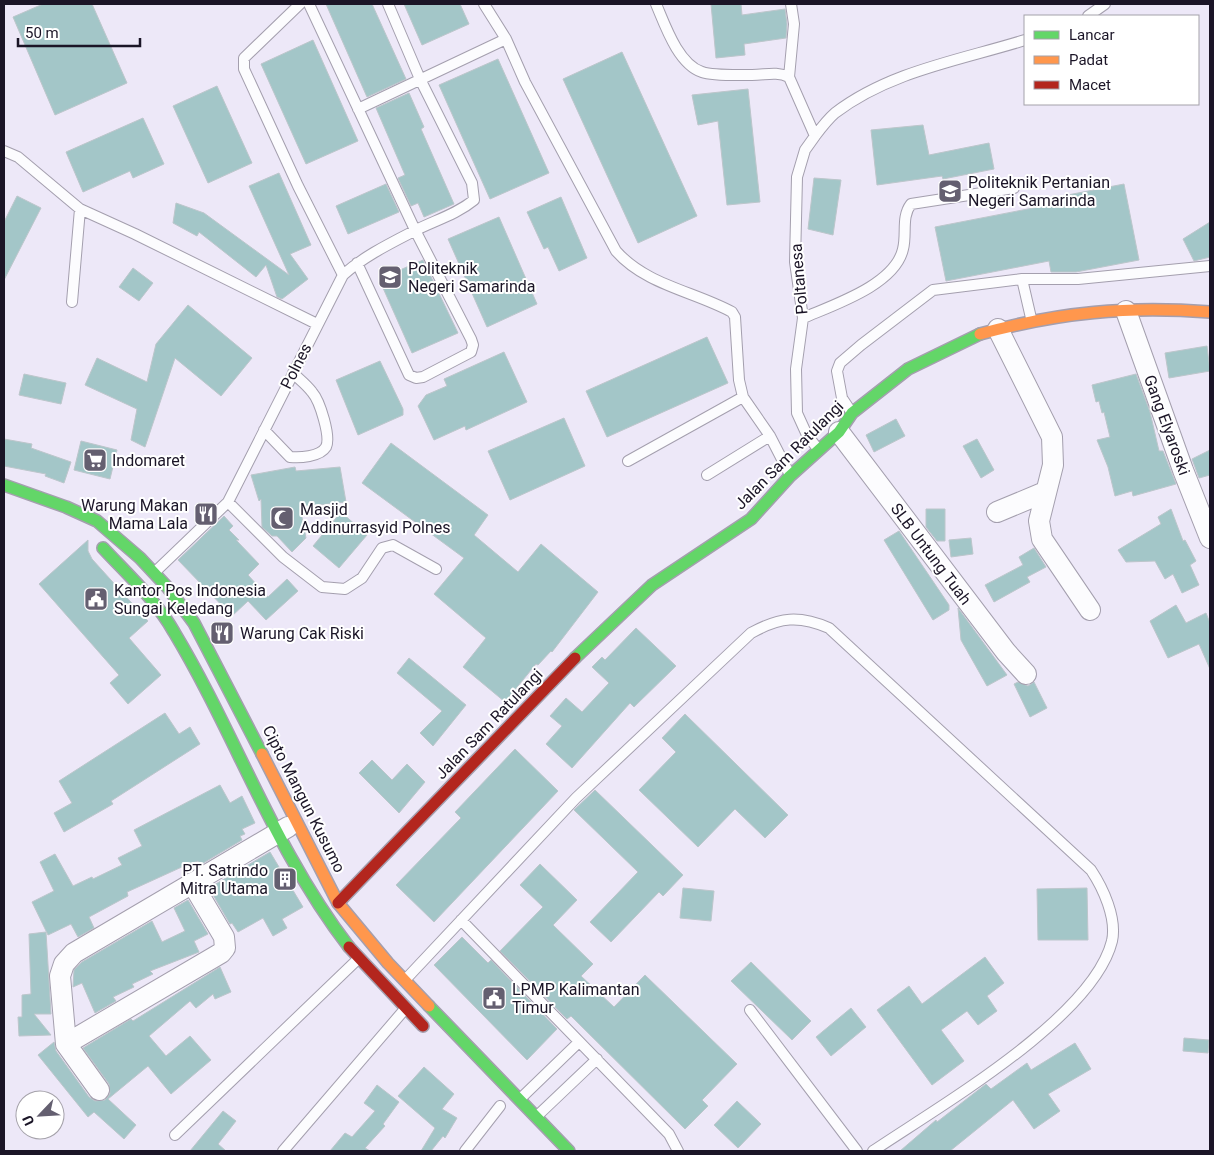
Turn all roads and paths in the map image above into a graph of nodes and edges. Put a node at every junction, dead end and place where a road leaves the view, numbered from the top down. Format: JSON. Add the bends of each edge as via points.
{"nodes":[{"id":1,"x":300,"y":4,"type":"edge"},
{"id":2,"x":309,"y":4,"type":"edge"},
{"id":3,"x":388,"y":4,"type":"edge"},
{"id":4,"x":484,"y":4,"type":"edge"},
{"id":5,"x":656,"y":4,"type":"edge"},
{"id":6,"x":791,"y":4,"type":"edge"},
{"id":7,"x":1105,"y":4,"type":"edge"},
{"id":8,"x":1089,"y":15,"type":"edge"},
{"id":9,"x":506,"y":39,"type":"junction"},
{"id":10,"x":1024,"y":40,"type":"edge"},
{"id":11,"x":789,"y":77,"type":"junction"},
{"id":12,"x":420,"y":79,"type":"junction"},
{"id":13,"x":358,"y":109,"type":"junction"},
{"id":14,"x":815,"y":136,"type":"junction"},
{"id":15,"x":4,"y":151,"type":"edge"},
{"id":16,"x":1014,"y":188,"type":"dead end"},
{"id":17,"x":80,"y":210,"type":"junction"},
{"id":18,"x":416,"y":230,"type":"junction"},
{"id":19,"x":357,"y":263,"type":"junction"},
{"id":20,"x":1210,"y":266,"type":"edge"},
{"id":21,"x":343,"y":275,"type":"junction"},
{"id":22,"x":1022,"y":279,"type":"junction"},
{"id":23,"x":72,"y":302,"type":"dead end"},
{"id":24,"x":1126,"y":311,"type":"junction"},
{"id":25,"x":1210,"y":312,"type":"edge"},
{"id":26,"x":803,"y":318,"type":"junction"},
{"id":27,"x":1032,"y":320,"type":"junction"},
{"id":28,"x":317,"y":324,"type":"junction"},
{"id":29,"x":998,"y":329,"type":"junction"},
{"id":30,"x":292,"y":373,"type":"junction"},
{"id":31,"x":743,"y":397,"type":"junction"},
{"id":32,"x":852,"y":413,"type":"junction"},
{"id":33,"x":264,"y":430,"type":"junction"},
{"id":34,"x":839,"y":432,"type":"junction"},
{"id":35,"x":770,"y":436,"type":"junction"},
{"id":36,"x":819,"y":450,"type":"junction"},
{"id":37,"x":628,"y":461,"type":"dead end"},
{"id":38,"x":707,"y":475,"type":"dead end"},
{"id":39,"x":790,"y":476,"type":"junction"},
{"id":40,"x":4,"y":485,"type":"edge"},
{"id":41,"x":1045,"y":492,"type":"junction"},
{"id":42,"x":228,"y":502,"type":"junction"},
{"id":43,"x":997,"y":512,"type":"dead end"},
{"id":44,"x":1210,"y":538,"type":"edge"},
{"id":45,"x":97,"y":542,"type":"dead end"},
{"id":46,"x":436,"y":569,"type":"dead end"},
{"id":47,"x":155,"y":572,"type":"junction"},
{"id":48,"x":1090,"y":610,"type":"dead end"},
{"id":49,"x":1026,"y":674,"type":"dead end"},
{"id":50,"x":298,"y":821,"type":"junction"},
{"id":51,"x":277,"y":833,"type":"junction"},
{"id":52,"x":192,"y":883,"type":"junction"},
{"id":53,"x":338,"y":903,"type":"junction"},
{"id":54,"x":461,"y":920,"type":"junction"},
{"id":55,"x":358,"y":959,"type":"junction"},
{"id":56,"x":405,"y":980,"type":"junction"},
{"id":57,"x":406,"y":1009,"type":"junction"},
{"id":58,"x":750,"y":1010,"type":"dead end"},
{"id":59,"x":434,"y":1037,"type":"dead end"},
{"id":60,"x":578,"y":1042,"type":"junction"},
{"id":61,"x":66,"y":1044,"type":"junction"},
{"id":62,"x":597,"y":1059,"type":"junction"},
{"id":63,"x":99,"y":1090,"type":"dead end"},
{"id":64,"x":519,"y":1100,"type":"junction"},
{"id":65,"x":500,"y":1106,"type":"dead end"},
{"id":66,"x":536,"y":1117,"type":"junction"},
{"id":67,"x":175,"y":1134,"type":"dead end"},
{"id":68,"x":283,"y":1151,"type":"edge"},
{"id":69,"x":465,"y":1151,"type":"edge"},
{"id":70,"x":569,"y":1151,"type":"edge"},
{"id":71,"x":678,"y":1151,"type":"edge"},
{"id":72,"x":857,"y":1151,"type":"edge"},
{"id":73,"x":873,"y":1151,"type":"edge"}],
"edges":[{"from":1,"to":21,"type":"lane","via":[[244,58],[244,69]]},
{"from":2,"to":13,"type":"lane"},
{"from":3,"to":12,"type":"lane"},
{"from":4,"to":9,"type":"lane"},
{"from":5,"to":11,"type":"lane","via":[[669,35],[686,62],[702,72],[753,75],[778,72]]},
{"from":6,"to":11,"type":"lane","via":[[794,24]]},
{"from":7,"to":8,"type":"lane"},
{"from":9,"to":12,"type":"lane"},
{"from":9,"to":31,"type":"lane","via":[[616,251],[628,265],[662,283],[732,312]]},
{"from":10,"to":14,"type":"lane","name":"Poltanesa","via":[[906,75],[859,97],[834,114]]},
{"from":11,"to":14,"type":"lane"},
{"from":12,"to":13,"type":"lane"},
{"from":12,"to":18,"type":"lane","name":"Polnes","via":[[472,183],[474,200]]},
{"from":13,"to":18,"type":"lane"},
{"from":14,"to":26,"type":"lane","name":"Poltanesa","via":[[804,150],[797,177],[795,205],[795,262]]},
{"from":15,"to":17,"type":"lane","via":[[18,157]]},
{"from":16,"to":26,"type":"lane","via":[[911,204],[906,211],[903,250],[891,270],[864,292]]},
{"from":17,"to":23,"type":"lane"},
{"from":17,"to":28,"type":"lane"},
{"from":18,"to":19,"type":"lane","name":"Polnes"},
{"from":18,"to":19,"type":"lane","via":[[471,339],[471,352],[423,377],[409,375]]},
{"from":19,"to":21,"type":"lane","name":"Polnes"},
{"from":20,"to":22,"type":"lane","via":[[1078,279]]},
{"from":21,"to":28,"type":"lane","name":"Polnes"},
{"from":22,"to":27,"type":"lane"},
{"from":22,"to":32,"type":"lane","via":[[933,290],[861,345],[840,363],[837,371],[842,398]]},
{"from":24,"to":25,"type":"main road","name":"Jalan Sam Ratulangi"},
{"from":24,"to":27,"type":"main road","name":"Jalan Sam Ratulangi","via":[[1098,311]]},
{"from":24,"to":44,"type":"street","name":"Gang Elyaroski"},
{"from":26,"to":36,"type":"lane","name":"Poltanesa","via":[[796,369],[797,413],[807,435]]},
{"from":27,"to":29,"type":"main road","name":"Jalan Sam Ratulangi"},
{"from":28,"to":30,"type":"lane","name":"Polnes"},
{"from":29,"to":32,"type":"main road","name":"Jalan Sam Ratulangi","via":[[974,336],[908,369]]},
{"from":29,"to":41,"type":"street","via":[[1052,437],[1053,465]]},
{"from":30,"to":33,"type":"lane","name":"Polnes"},
{"from":30,"to":33,"type":"lane","via":[[318,402],[323,414],[325,448],[316,454],[292,457]]},
{"from":31,"to":35,"type":"lane"},
{"from":31,"to":37,"type":"lane"},
{"from":32,"to":34,"type":"main road","name":"Jalan Sam Ratulangi"},
{"from":33,"to":42,"type":"lane","name":"Polnes"},
{"from":34,"to":36,"type":"main road","name":"Jalan Sam Ratulangi"},
{"from":34,"to":49,"type":"street","name":"SLB Untung Tuah"},
{"from":35,"to":38,"type":"lane"},
{"from":35,"to":39,"type":"lane"},
{"from":36,"to":39,"type":"main road","name":"Jalan Sam Ratulangi"},
{"from":39,"to":53,"type":"main road","name":"Jalan Sam Ratulangi","via":[[751,519],[652,585],[572,662]]},
{"from":40,"to":47,"type":"main road","name":"Cipto Mangun Kusumo","via":[[96,521]]},
{"from":41,"to":43,"type":"street"},
{"from":41,"to":48,"type":"street","via":[[1039,521],[1042,539]]},
{"from":42,"to":46,"type":"lane","via":[[283,557],[322,587],[345,589],[362,578],[382,548],[393,545]]},
{"from":42,"to":47,"type":"lane","name":"Polnes"},
{"from":45,"to":51,"type":"main road","via":[[154,601],[174,631]]},
{"from":47,"to":50,"type":"main road","name":"Cipto Mangun Kusumo","via":[[194,623]]},
{"from":50,"to":51,"type":"street"},
{"from":50,"to":53,"type":"main road","name":"Cipto Mangun Kusumo"},
{"from":51,"to":52,"type":"street"},
{"from":51,"to":55,"type":"main road","via":[[330,923]]},
{"from":52,"to":61,"type":"street","via":[[74,953],[64,964],[60,976]]},
{"from":52,"to":61,"type":"street","via":[[224,938],[225,948]]},
{"from":53,"to":56,"type":"main road","name":"Cipto Mangun Kusumo"},
{"from":54,"to":56,"type":"lane"},
{"from":54,"to":60,"type":"lane"},
{"from":54,"to":73,"type":"lane","via":[[576,798],[751,633],[767,624],[789,619],[809,620],[829,628],[1090,870],[1102,886],[1110,909],[1112,939],[1100,971],[1082,994],[1026,1047]]},
{"from":55,"to":57,"type":"main road"},
{"from":55,"to":67,"type":"lane"},
{"from":56,"to":64,"type":"main road","name":"Cipto Mangun Kusumo"},
{"from":57,"to":59,"type":"main road"},
{"from":57,"to":68,"type":"lane"},
{"from":58,"to":72,"type":"lane"},
{"from":60,"to":62,"type":"lane"},
{"from":60,"to":64,"type":"lane"},
{"from":61,"to":63,"type":"street"},
{"from":62,"to":66,"type":"lane"},
{"from":62,"to":71,"type":"lane","via":[[669,1134]]},
{"from":64,"to":66,"type":"main road","name":"Cipto Mangun Kusumo"},
{"from":65,"to":69,"type":"lane"},
{"from":66,"to":70,"type":"main road","name":"Cipto Mangun Kusumo"}]}
